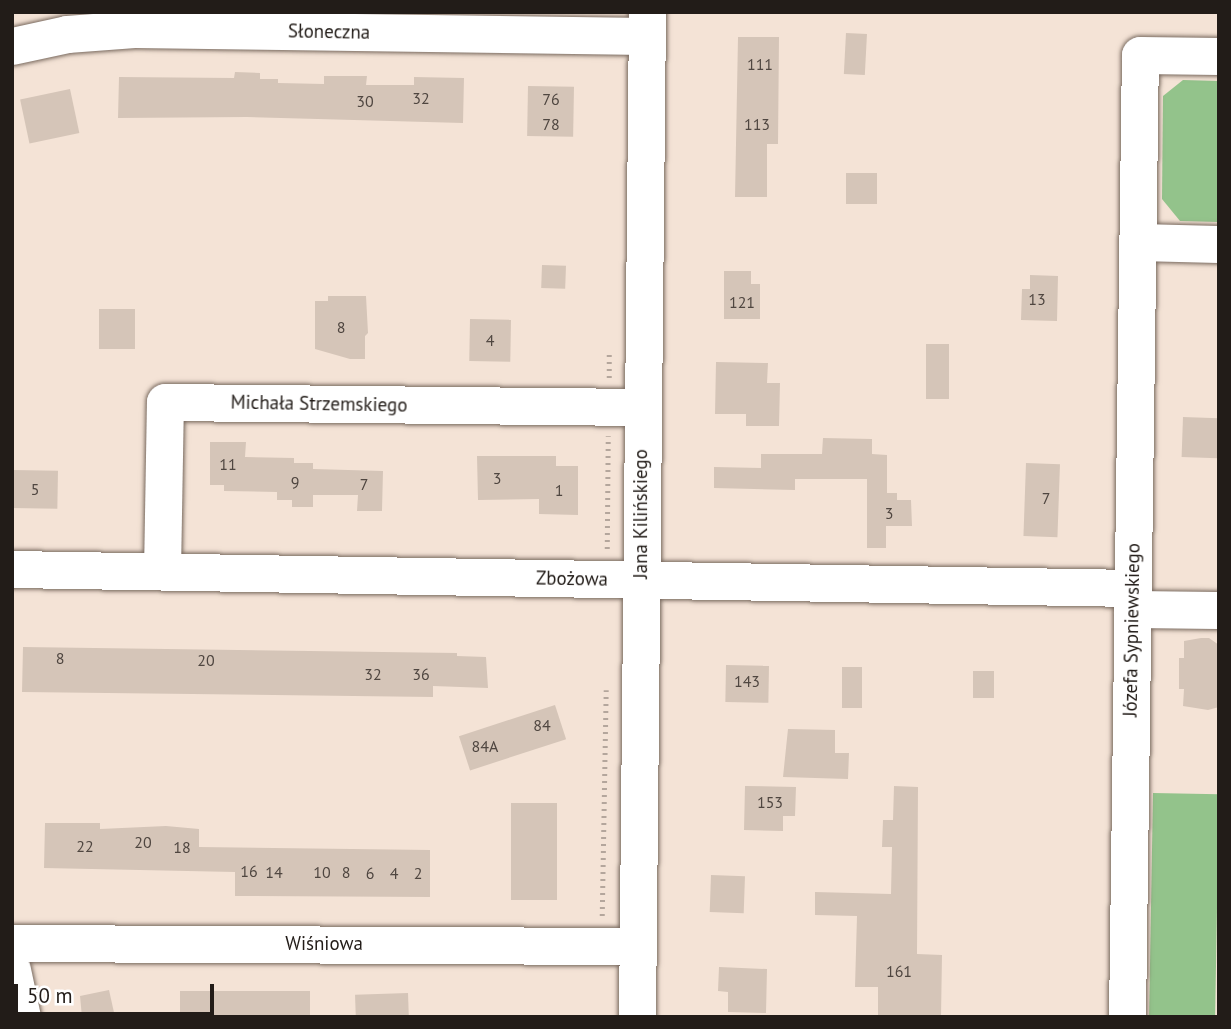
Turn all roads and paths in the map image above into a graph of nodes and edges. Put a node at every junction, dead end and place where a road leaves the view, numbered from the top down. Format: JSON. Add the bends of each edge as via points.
{"nodes":[{"id":1,"x":134,"y":21,"type":"edge"},
{"id":2,"x":647,"y":24,"type":"edge"},
{"id":3,"x":12,"y":46,"type":"edge"},
{"id":4,"x":1219,"y":56,"type":"edge"},
{"id":5,"x":1138,"y":242,"type":"junction"},
{"id":6,"x":1219,"y":244,"type":"edge"},
{"id":7,"x":642,"y":407,"type":"junction"},
{"id":8,"x":12,"y":569,"type":"edge"},
{"id":9,"x":162,"y":571,"type":"junction"},
{"id":10,"x":641,"y":580,"type":"junction"},
{"id":11,"x":1132,"y":598,"type":"junction"},
{"id":12,"x":1219,"y":610,"type":"edge"},
{"id":13,"x":12,"y":943,"type":"edge"},
{"id":14,"x":637,"y":946,"type":"junction"},
{"id":15,"x":12,"y":970,"type":"edge"},
{"id":16,"x":22,"y":1017,"type":"edge"},
{"id":17,"x":637,"y":1017,"type":"edge"},
{"id":18,"x":1126,"y":1017,"type":"edge"}],
"edges":[{"from":1,"to":2,"type":"street","name":"Słoneczna"},
{"from":1,"to":3,"type":"street","name":"Słoneczna"},
{"from":2,"to":7,"type":"street","name":"Jana Kilińskiego"},
{"from":4,"to":5,"type":"street","name":"Józefa Sypniewskiego","via":[[1140,55]]},
{"from":5,"to":6,"type":"street"},
{"from":5,"to":11,"type":"street","name":"Józefa Sypniewskiego"},
{"from":7,"to":9,"type":"street","name":"Michała Strzemskiego","via":[[164,402]]},
{"from":7,"to":10,"type":"street","name":"Jana Kilińskiego"},
{"from":8,"to":9,"type":"street","name":"Zbożowa"},
{"from":9,"to":10,"type":"street","name":"Zbożowa"},
{"from":10,"to":11,"type":"street","name":"Zbożowa"},
{"from":10,"to":14,"type":"street","name":"Jana Kilińskiego"},
{"from":11,"to":12,"type":"street","name":"Zbożowa"},
{"from":11,"to":18,"type":"street","name":"Józefa Sypniewskiego"},
{"from":13,"to":14,"type":"street","name":"Wiśniowa"},
{"from":14,"to":17,"type":"street","name":"Jana Kilińskiego"},
{"from":15,"to":16,"type":"street"}]}
